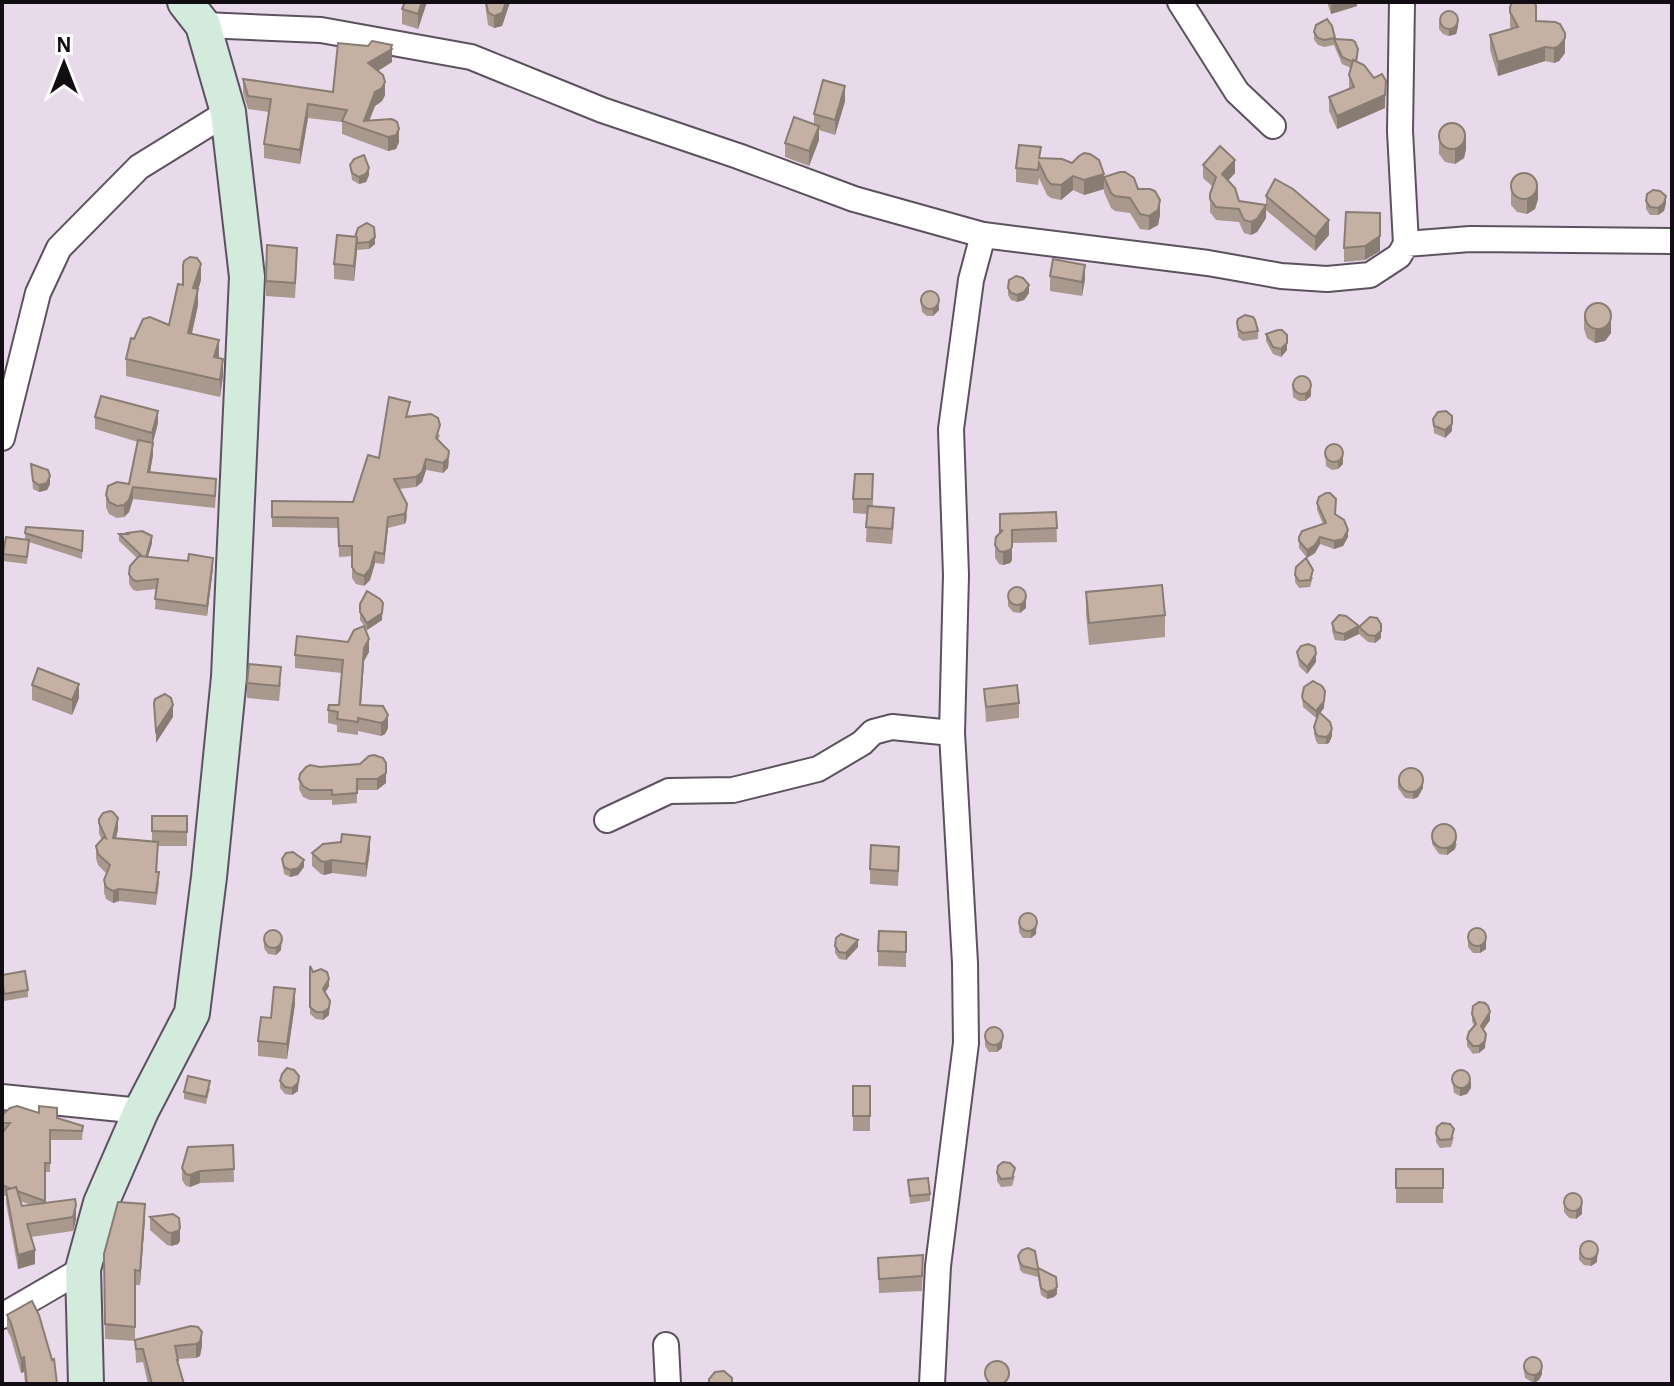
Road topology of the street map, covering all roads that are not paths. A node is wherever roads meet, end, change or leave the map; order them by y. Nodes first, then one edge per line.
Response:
1 (1180, 2) edge
2 (1402, 2) edge
3 (194, 13) edge
4 (228, 112) junction
5 (1273, 126) dead end
6 (983, 235) junction
7 (1672, 241) edge
8 (1406, 244) junction
9 (2, 438) edge
10 (952, 733) junction
11 (607, 820) dead end
12 (2, 1097) edge
13 (141, 1111) junction
14 (83, 1269) junction
15 (2, 1316) edge
16 (666, 1345) dead end
17 (86, 1384) edge
18 (668, 1384) edge
19 (932, 1384) edge

1 - 5 street
2 - 8 street
3 - 4 street
3 - 6 street
4 - 9 street
4 - 13 street
6 - 8 street
6 - 10 street
7 - 8 street
10 - 11 street
10 - 19 street
12 - 13 street
13 - 14 street
14 - 15 street
14 - 17 street
16 - 18 street

